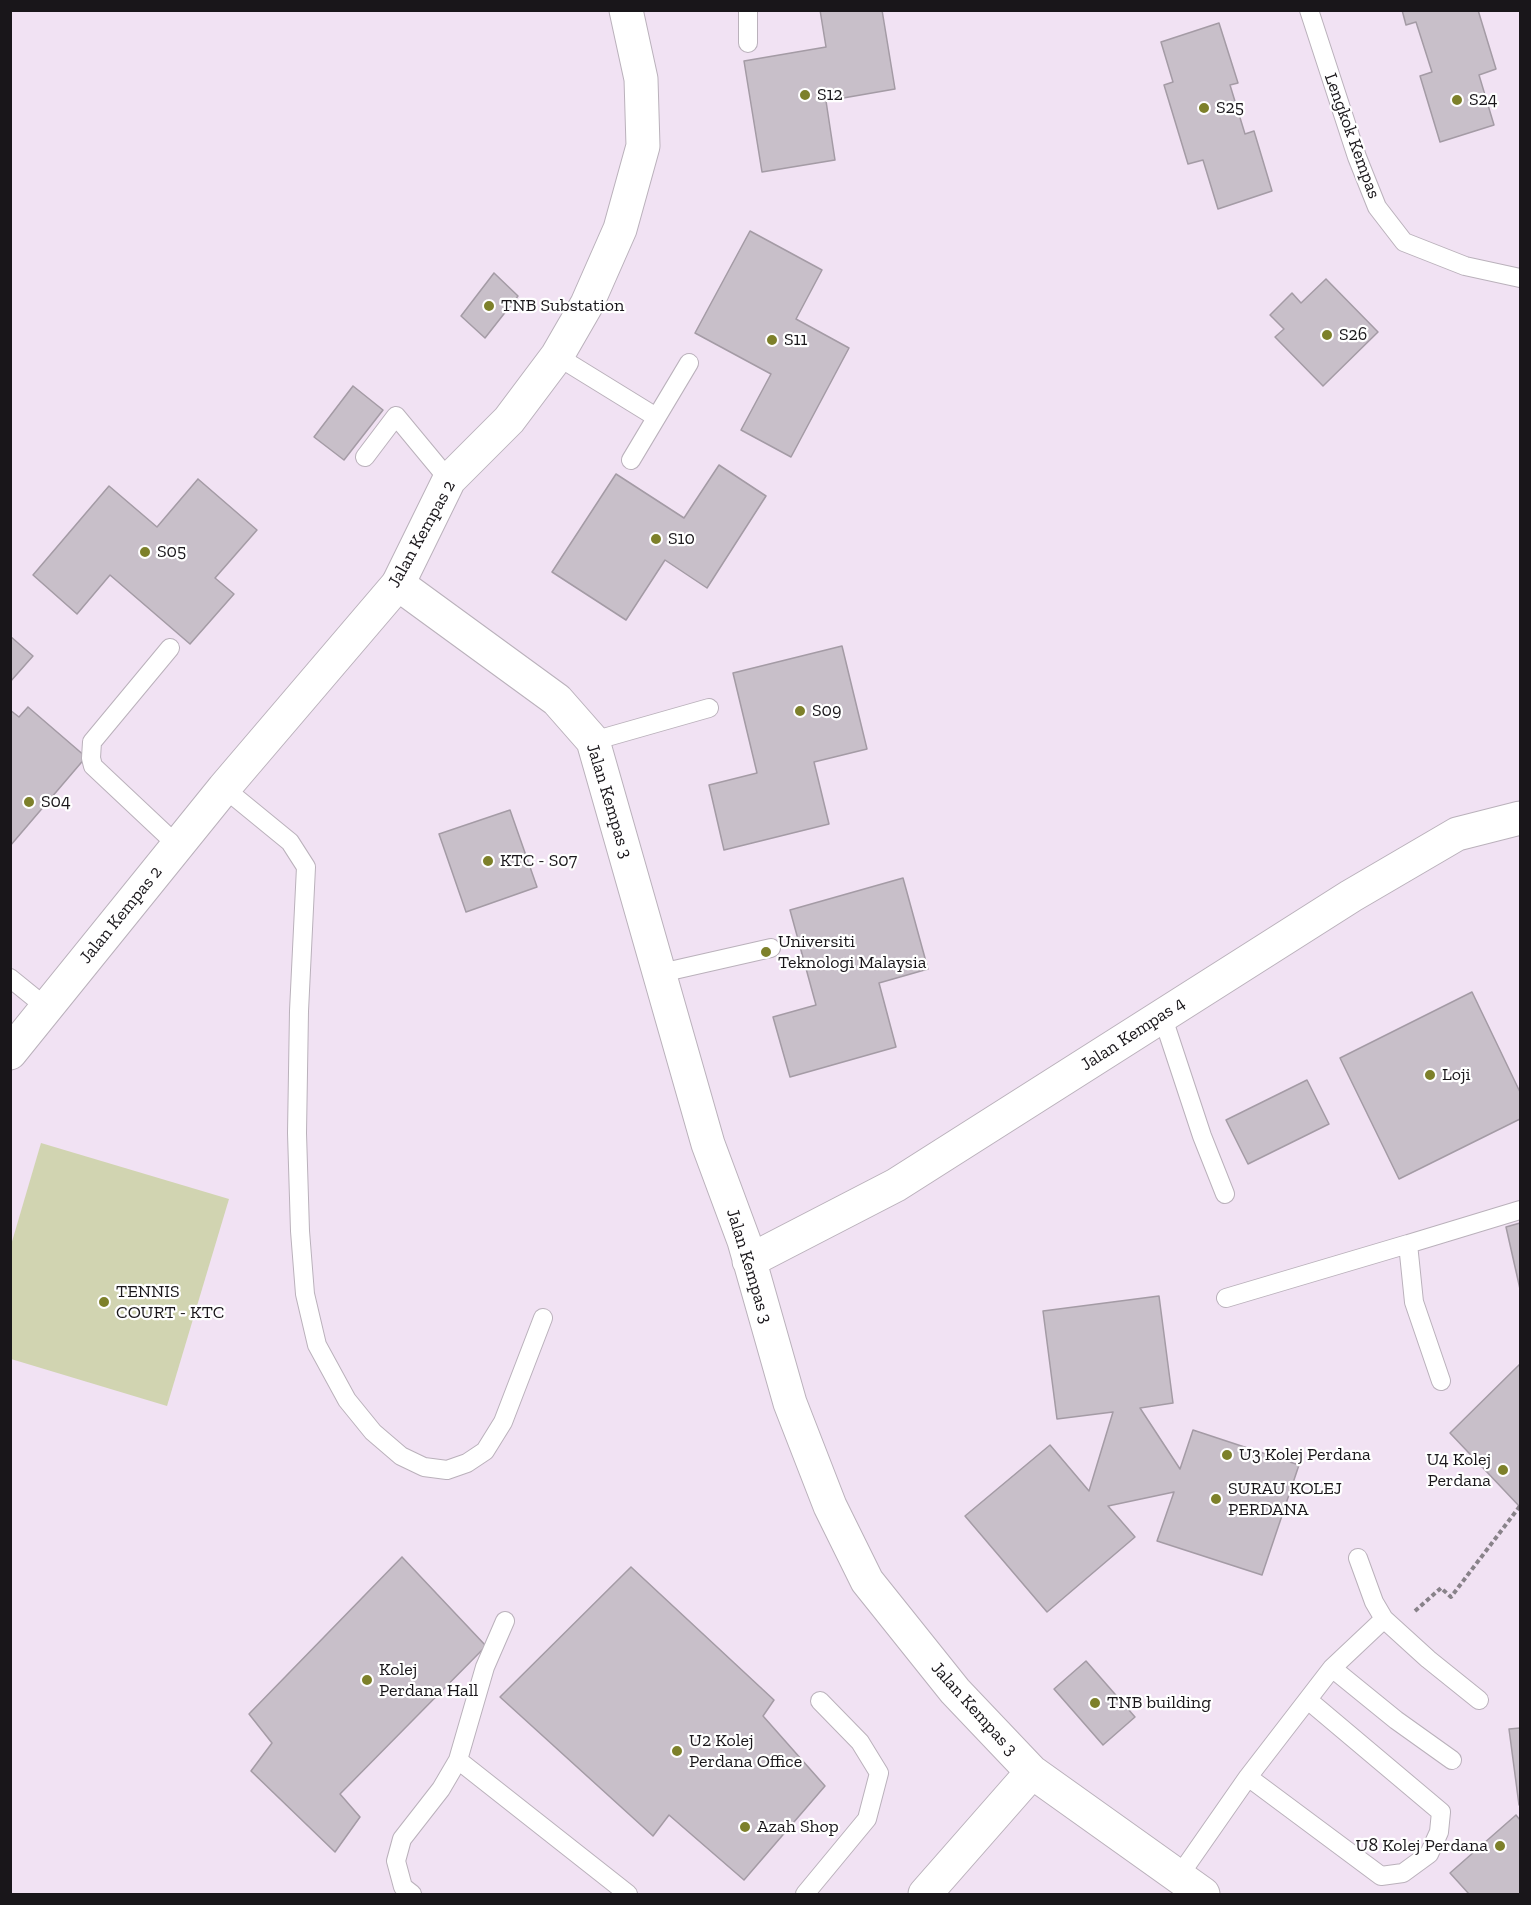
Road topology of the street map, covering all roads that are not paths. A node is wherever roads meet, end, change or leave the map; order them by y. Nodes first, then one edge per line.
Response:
1 (626, 10) edge
2 (748, 10) edge
3 (1309, 10) edge
4 (748, 43) dead end
5 (1521, 278) edge
6 (556, 356) junction
7 (689, 363) dead end
8 (656, 417) junction
9 (365, 457) dead end
10 (631, 460) dead end
11 (449, 480) junction
12 (398, 584) junction
13 (170, 648) dead end
14 (709, 708) dead end
15 (593, 741) junction
16 (224, 788) junction
17 (1521, 818) edge
18 (177, 845) junction
19 (771, 948) dead end
20 (661, 973) junction
21 (10, 978) edge
22 (47, 1008) junction
23 (1162, 1015) junction
24 (10, 1053) edge
25 (1225, 1194) dead end
26 (1521, 1210) edge
27 (1408, 1244) junction
28 (749, 1261) junction
29 (1226, 1298) dead end
30 (543, 1318) dead end
31 (1441, 1381) dead end
32 (1358, 1558) dead end
33 (505, 1620) dead end
34 (1389, 1624) junction
35 (1332, 1668) junction
36 (1308, 1700) junction
37 (1479, 1700) dead end
38 (820, 1701) dead end
39 (458, 1760) junction
40 (1452, 1760) dead end
41 (1032, 1772) junction
42 (1248, 1777) junction
43 (1191, 1885) edge
44 (412, 1894) edge
45 (628, 1894) edge
46 (805, 1894) edge
47 (925, 1894) edge

1 - 6 street, Jalan Kempas 2
2 - 4 lane
3 - 5 lane, Lengkok Kempas
6 - 8 lane
6 - 11 street, Jalan Kempas 2
7 - 8 lane
8 - 10 lane
9 - 11 lane
11 - 12 street, Jalan Kempas 2
12 - 15 street, Jalan Kempas 3
12 - 16 street, Jalan Kempas 2
13 - 18 lane
14 - 15 lane
15 - 20 street, Jalan Kempas 3
16 - 18 street, Jalan Kempas 2
16 - 30 lane
17 - 23 street, Jalan Kempas 4
18 - 22 street, Jalan Kempas 2
19 - 20 lane
20 - 28 street, Jalan Kempas 3
21 - 22 lane
22 - 24 street, Jalan Kempas 2
23 - 25 lane
23 - 28 street, Jalan Kempas 4
26 - 27 lane
27 - 29 lane
27 - 31 lane
28 - 41 street, Jalan Kempas 3
32 - 34 lane
33 - 39 lane
34 - 35 lane
34 - 37 lane
35 - 36 lane
35 - 40 lane
36 - 42 lane
36 - 42 lane
38 - 46 lane
39 - 44 lane
39 - 45 lane
41 - 43 street, Jalan Kempas 3
41 - 47 street
42 - 43 lane

